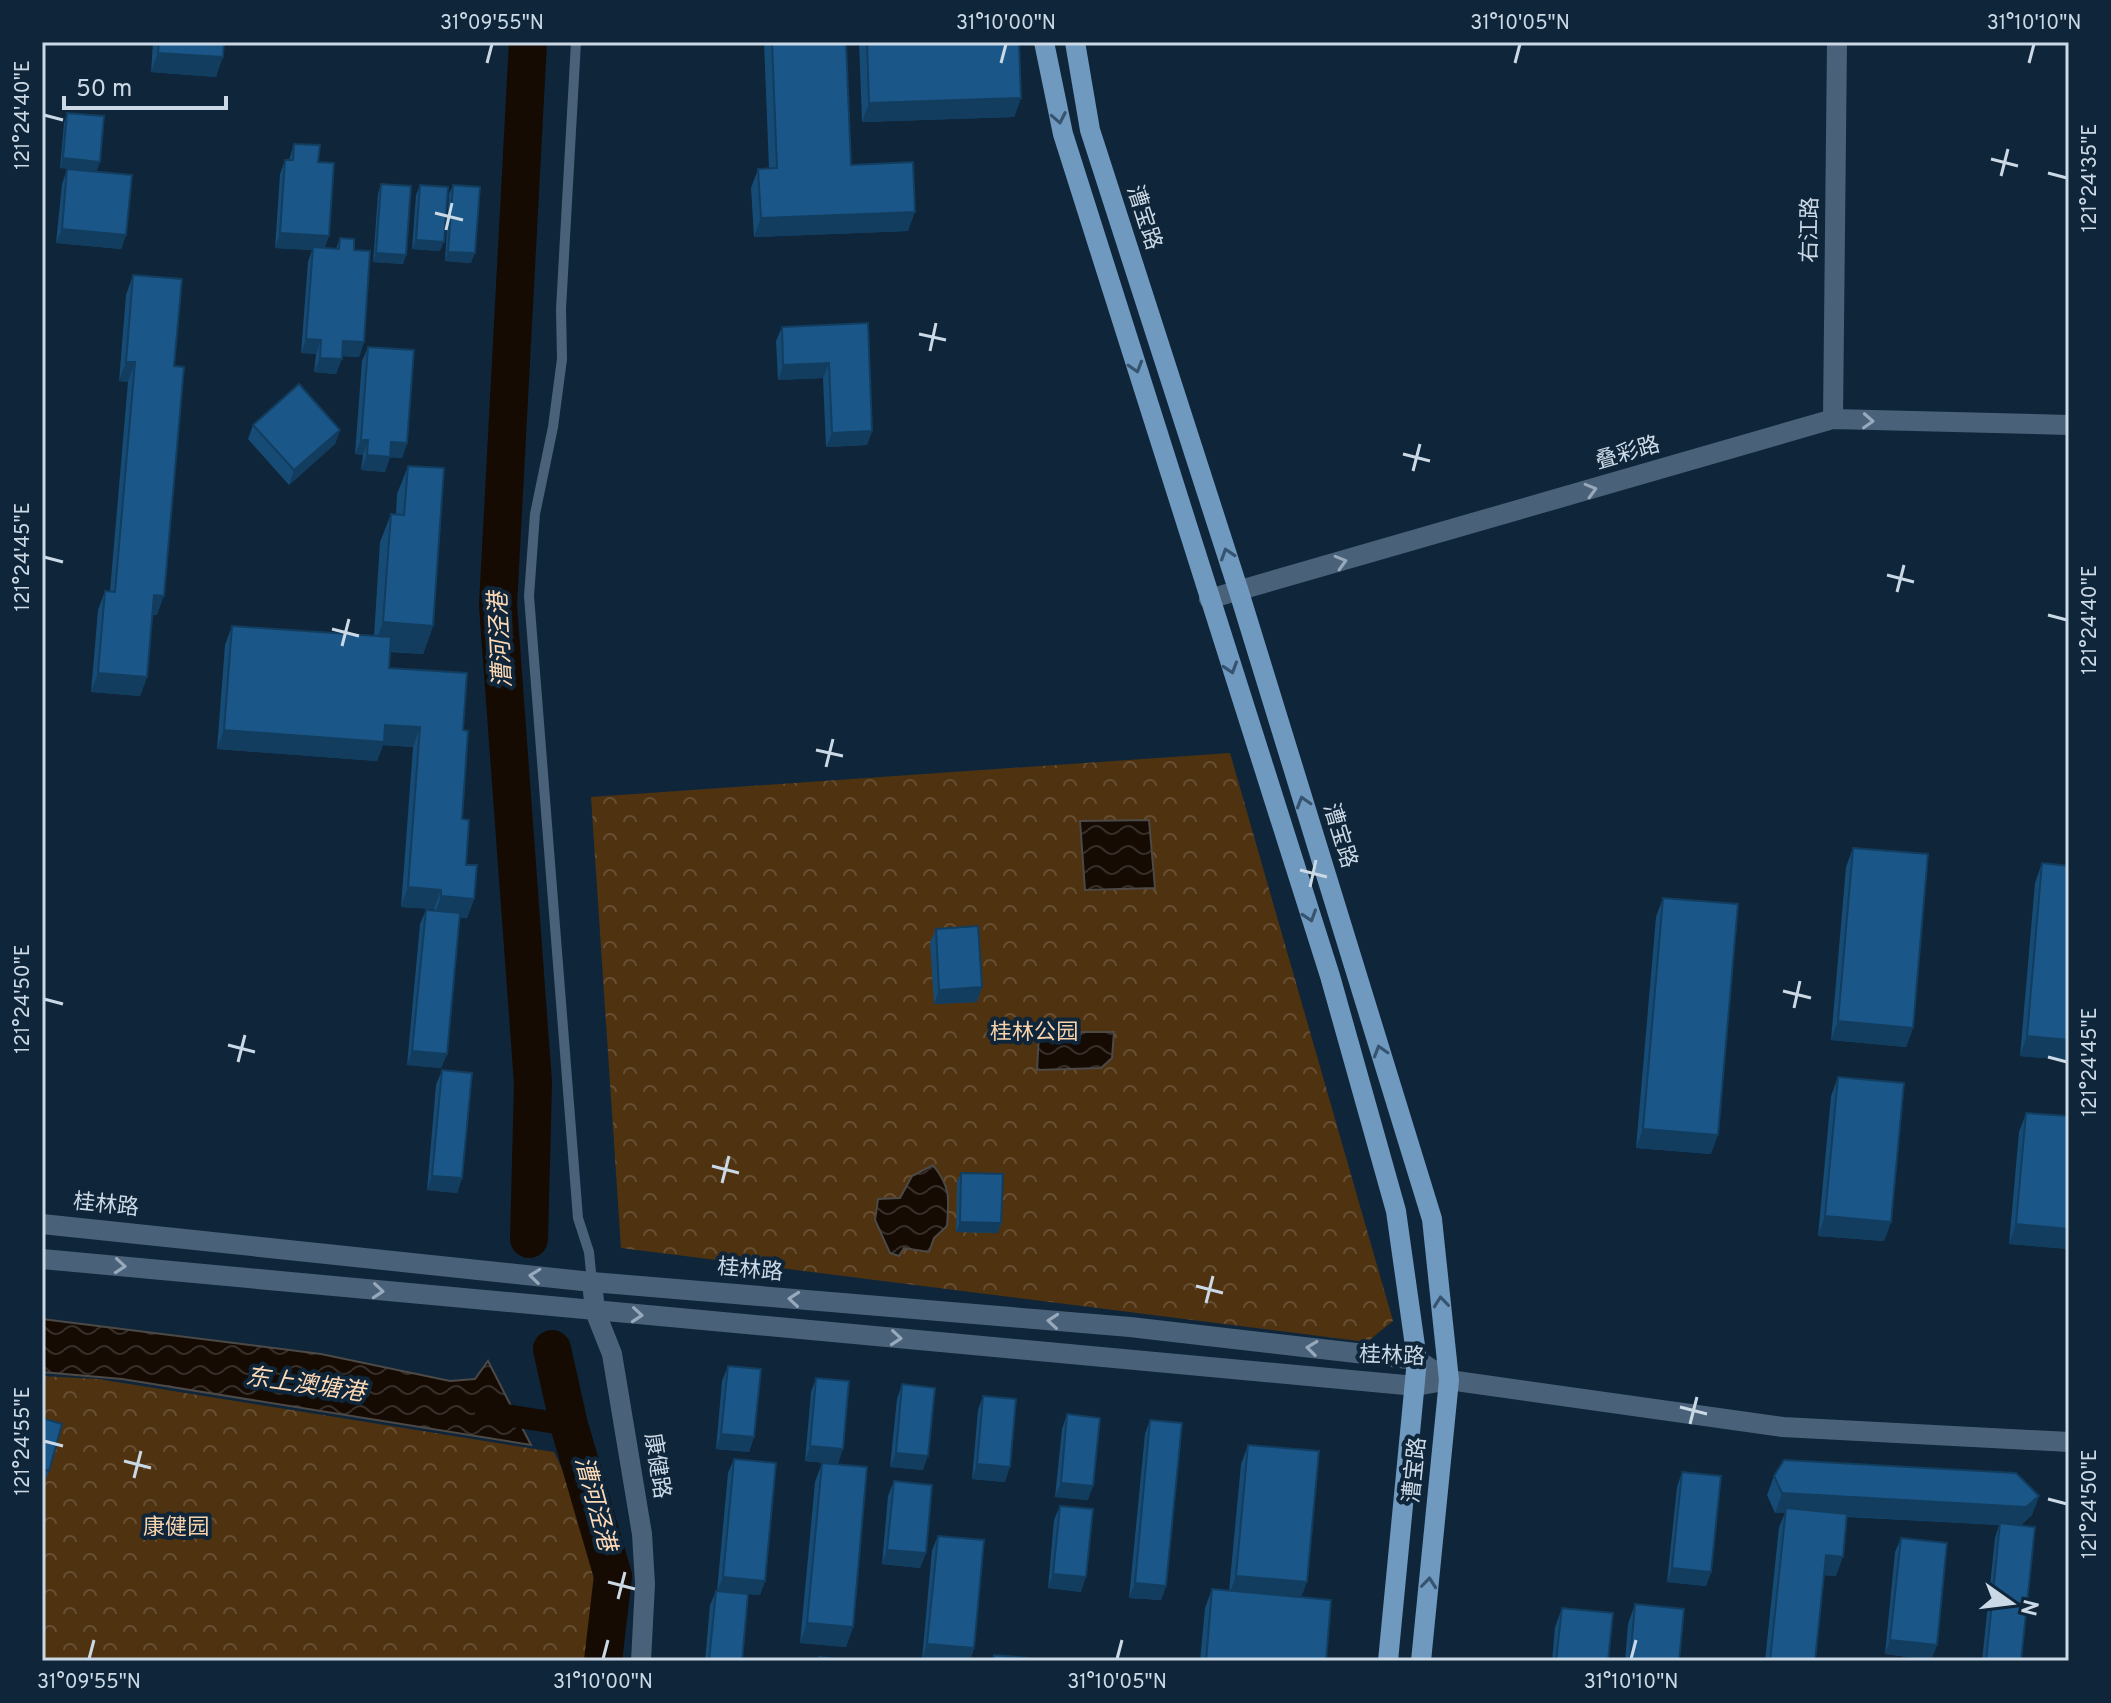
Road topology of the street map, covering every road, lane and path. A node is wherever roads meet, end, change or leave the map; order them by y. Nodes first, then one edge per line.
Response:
1 (576, 42) edge
2 (1044, 42) edge
3 (1075, 42) edge
4 (1837, 42) edge
5 (1833, 419) junction
6 (2069, 425) edge
7 (1239, 592) junction
8 (1209, 599) junction
9 (42, 1224) edge
10 (42, 1259) edge
11 (592, 1282) junction
12 (595, 1311) junction
13 (1417, 1360) junction
14 (1449, 1380) junction
15 (1416, 1386) junction
16 (2069, 1442) edge
17 (641, 1661) edge
18 (1388, 1661) edge
19 (1421, 1661) edge

1 - 11 lane
2 -> 8 main road, 漕宝路
7 -> 3 main road, 漕宝路
4 - 5 main road, 右江路
5 -> 6 main road, 叠彩路
7 -> 5 main road, 叠彩路
7 - 8 main road, 叠彩路
14 -> 7 main road, 漕宝路
8 -> 13 main road, 漕宝路
11 -> 9 main road, 桂林路
10 -> 12 main road, 桂林路
11 - 12 main road, 康健路
13 -> 11 main road, 桂林路
12 -> 15 main road, 桂林路
12 - 17 main road, 康健路
13 - 14 main road, 桂林路
13 - 15 main road, 漕宝路
14 - 15 main road, 桂林路
14 - 16 main road, 桂林路
19 -> 14 main road, 漕宝路
15 - 18 main road, 漕宝路

